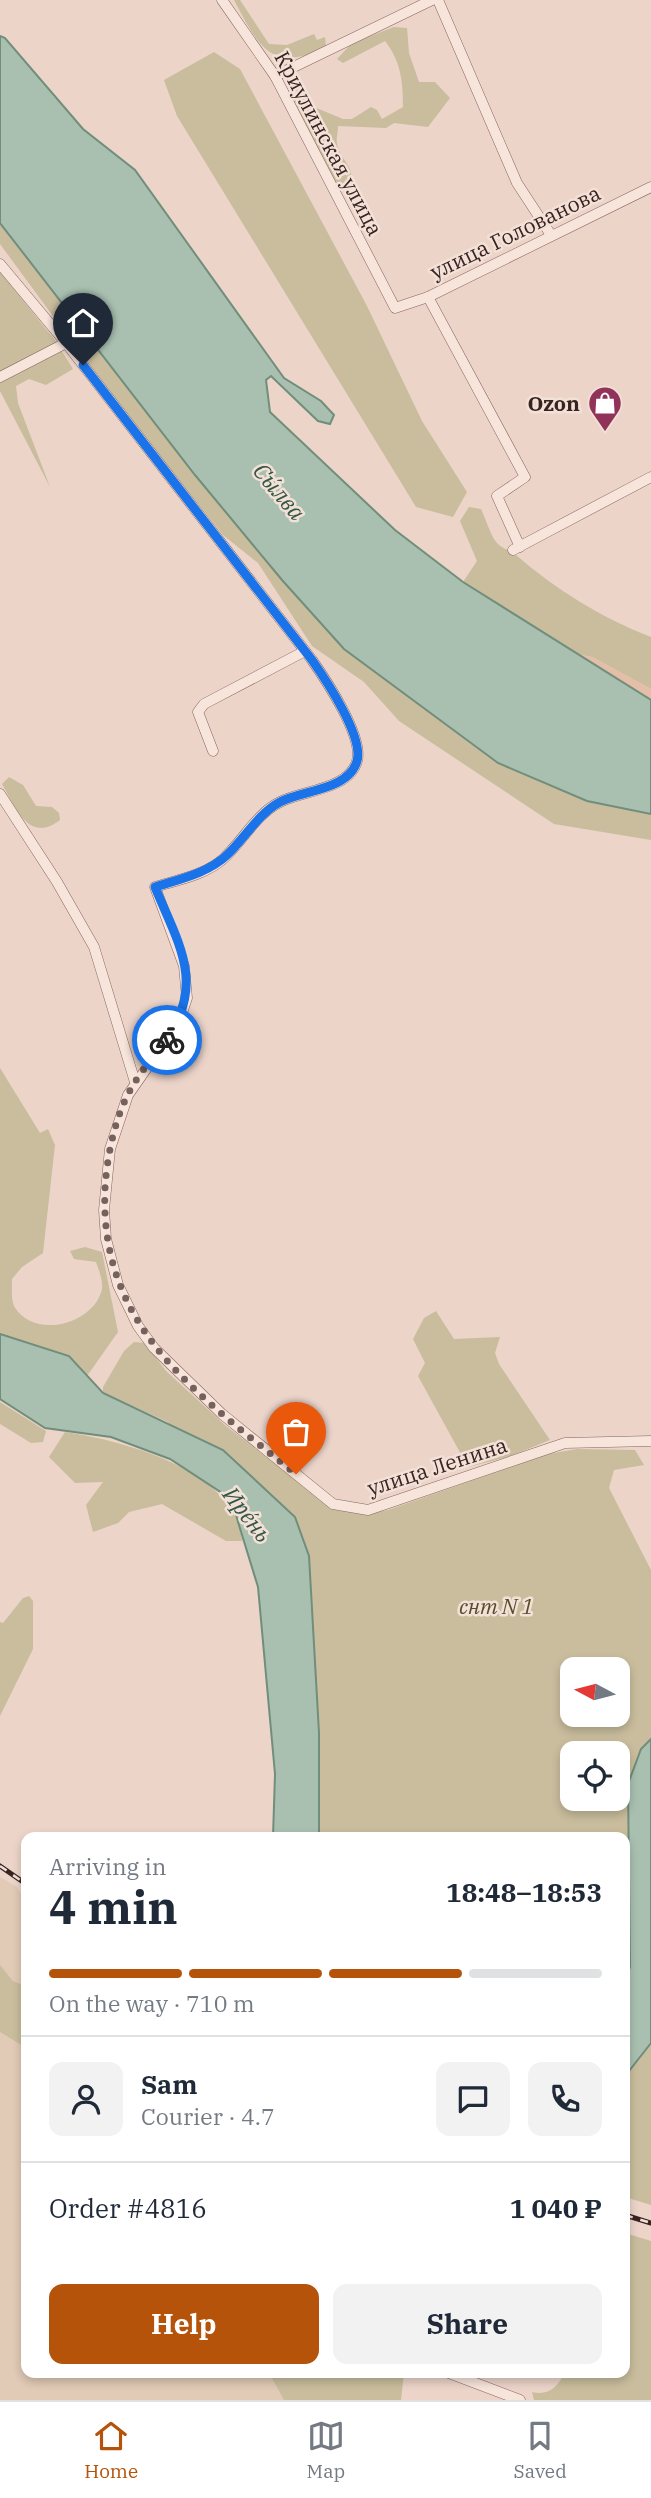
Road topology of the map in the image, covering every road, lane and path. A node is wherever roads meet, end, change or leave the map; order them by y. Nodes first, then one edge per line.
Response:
1 (222, 0) edge
2 (432, 0) edge
3 (438, 0) edge
4 (275, 76) junction
5 (651, 187) edge
6 (551, 235) junction
7 (0, 264) edge
8 (428, 297) junction
9 (395, 308) joint
10 (66, 343) junction
11 (0, 377) edge
12 (651, 477) edge
13 (305, 651) junction
14 (213, 751) dead end
15 (0, 794) edge
16 (135, 1082) junction
17 (651, 1441) edge
18 (462, 2378) edge
19 (520, 2400) edge

1 - 4 street, Криулинская улица
2 - 4 street
3 - 6 street
4 - 9 street, Криулинская улица
5 - 6 street, улица Голованова
6 - 8 street, улица Голованова
7 - 10 street
8 - 9 street, улица Голованова
8 - 12 street
10 - 11 street
10 - 13 street
13 - 14 street
13 - 16 street, улица Ленина
15 - 16 street
16 - 17 street, улица Ленина
18 - 19 street

